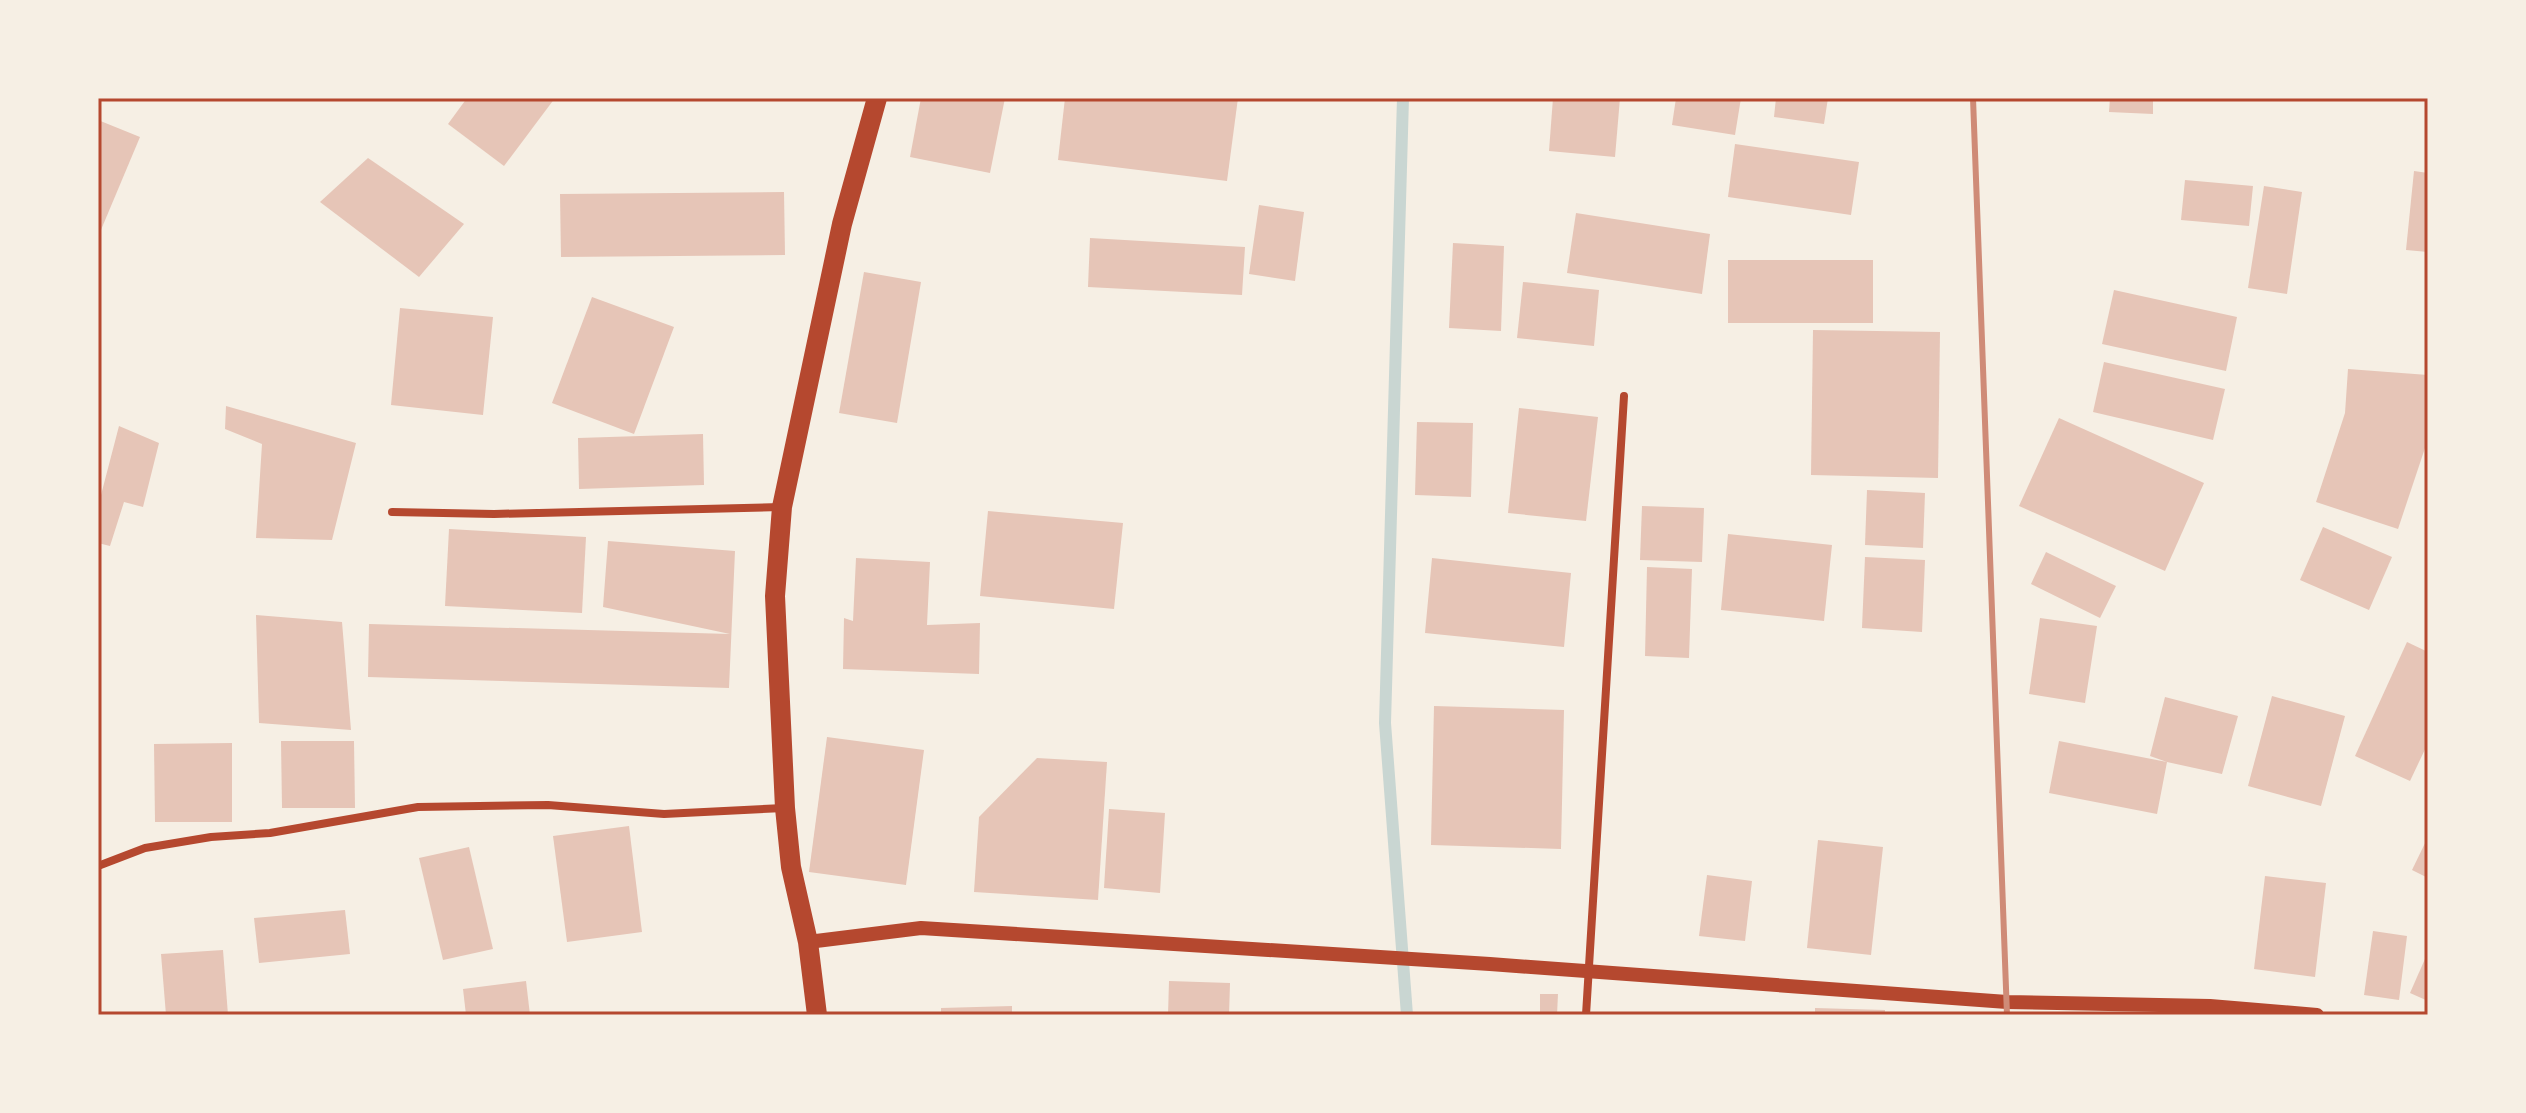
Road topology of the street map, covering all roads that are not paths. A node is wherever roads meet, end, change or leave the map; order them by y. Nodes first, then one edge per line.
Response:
1 (877, 98) edge
2 (1624, 396) dead end
3 (782, 507) junction
4 (392, 512) dead end
5 (785, 808) junction
6 (98, 866) edge
7 (808, 942) junction
8 (1587, 972) junction
9 (817, 1015) edge
10 (1586, 1015) edge
11 (2317, 1015) edge

1 - 3 main road
2 - 8 street
3 - 4 street
3 - 5 main road
5 - 6 street
5 - 7 main road
7 - 8 street
7 - 9 main road
8 - 10 street
8 - 11 street

